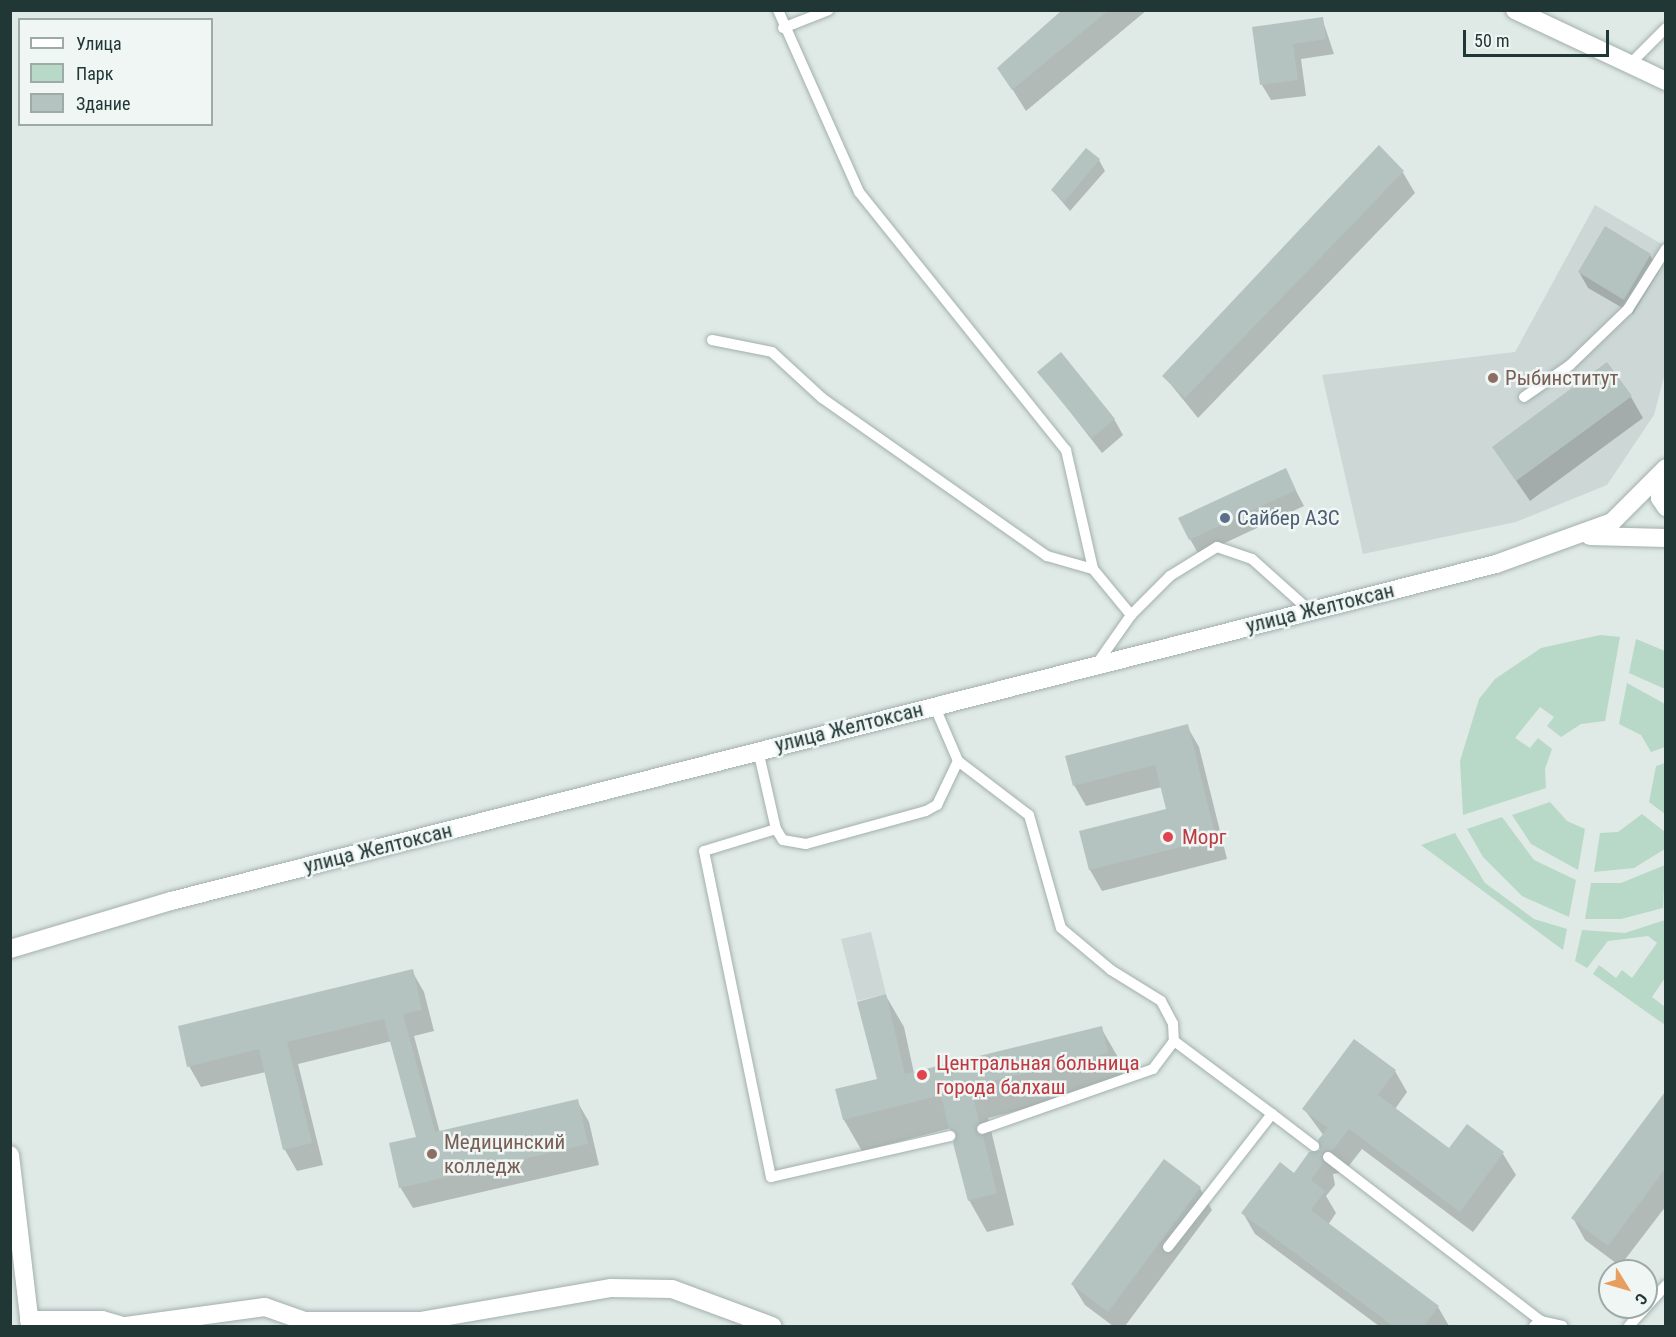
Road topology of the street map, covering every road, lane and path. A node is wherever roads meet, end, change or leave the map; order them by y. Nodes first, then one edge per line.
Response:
1 (778, 10) edge
2 (828, 10) edge
3 (1515, 10) edge
4 (1543, 15) edge
5 (783, 28) junction
6 (1665, 28) edge
7 (1632, 62) junction
8 (1665, 81) edge
9 (1665, 249) edge
10 (712, 340) dead end
11 (1524, 397) dead end
12 (1665, 468) edge
13 (1665, 478) edge
14 (1665, 507) edge
15 (1579, 537) junction
16 (1665, 538) edge
17 (1093, 569) junction
18 (1308, 610) junction
19 (1131, 615) junction
20 (1096, 664) junction
21 (934, 705) junction
22 (758, 750) junction
23 (958, 760) junction
24 (776, 829) junction
25 (10, 949) edge
26 (1174, 1041) junction
27 (1272, 1114) junction
28 (982, 1129) dead end
29 (950, 1136) dead end
30 (1314, 1146) dead end
31 (10, 1155) edge
32 (1328, 1157) dead end
33 (1167, 1247) dead end
34 (1665, 1285) edge
35 (30, 1323) edge
36 (1538, 1324) edge
37 (124, 1326) edge
38 (772, 1326) edge
39 (1562, 1326) edge
40 (1629, 1326) edge

1 - 5 lane
2 - 5 lane
3 - 4 main road
4 - 7 main road
5 - 17 lane
6 - 7 lane
7 - 8 main road
9 - 11 lane
10 - 17 lane
12 - 15 main road, улица Желтоксан
13 - 14 main road
15 - 16 main road
15 - 18 main road, улица Желтоксан
17 - 19 lane
18 - 19 lane
18 - 20 main road, улица Желтоксан
19 - 20 lane
20 - 21 main road, улица Желтоксан
21 - 22 main road, улица Желтоксан
21 - 23 lane
22 - 24 lane
22 - 25 main road, улица Желтоксан
23 - 24 lane
23 - 26 lane
24 - 29 lane
26 - 27 lane
26 - 28 lane
27 - 30 lane
27 - 33 lane
31 - 35 main road
32 - 36 lane
34 - 40 lane
35 - 37 main road
36 - 39 lane
37 - 38 main road

